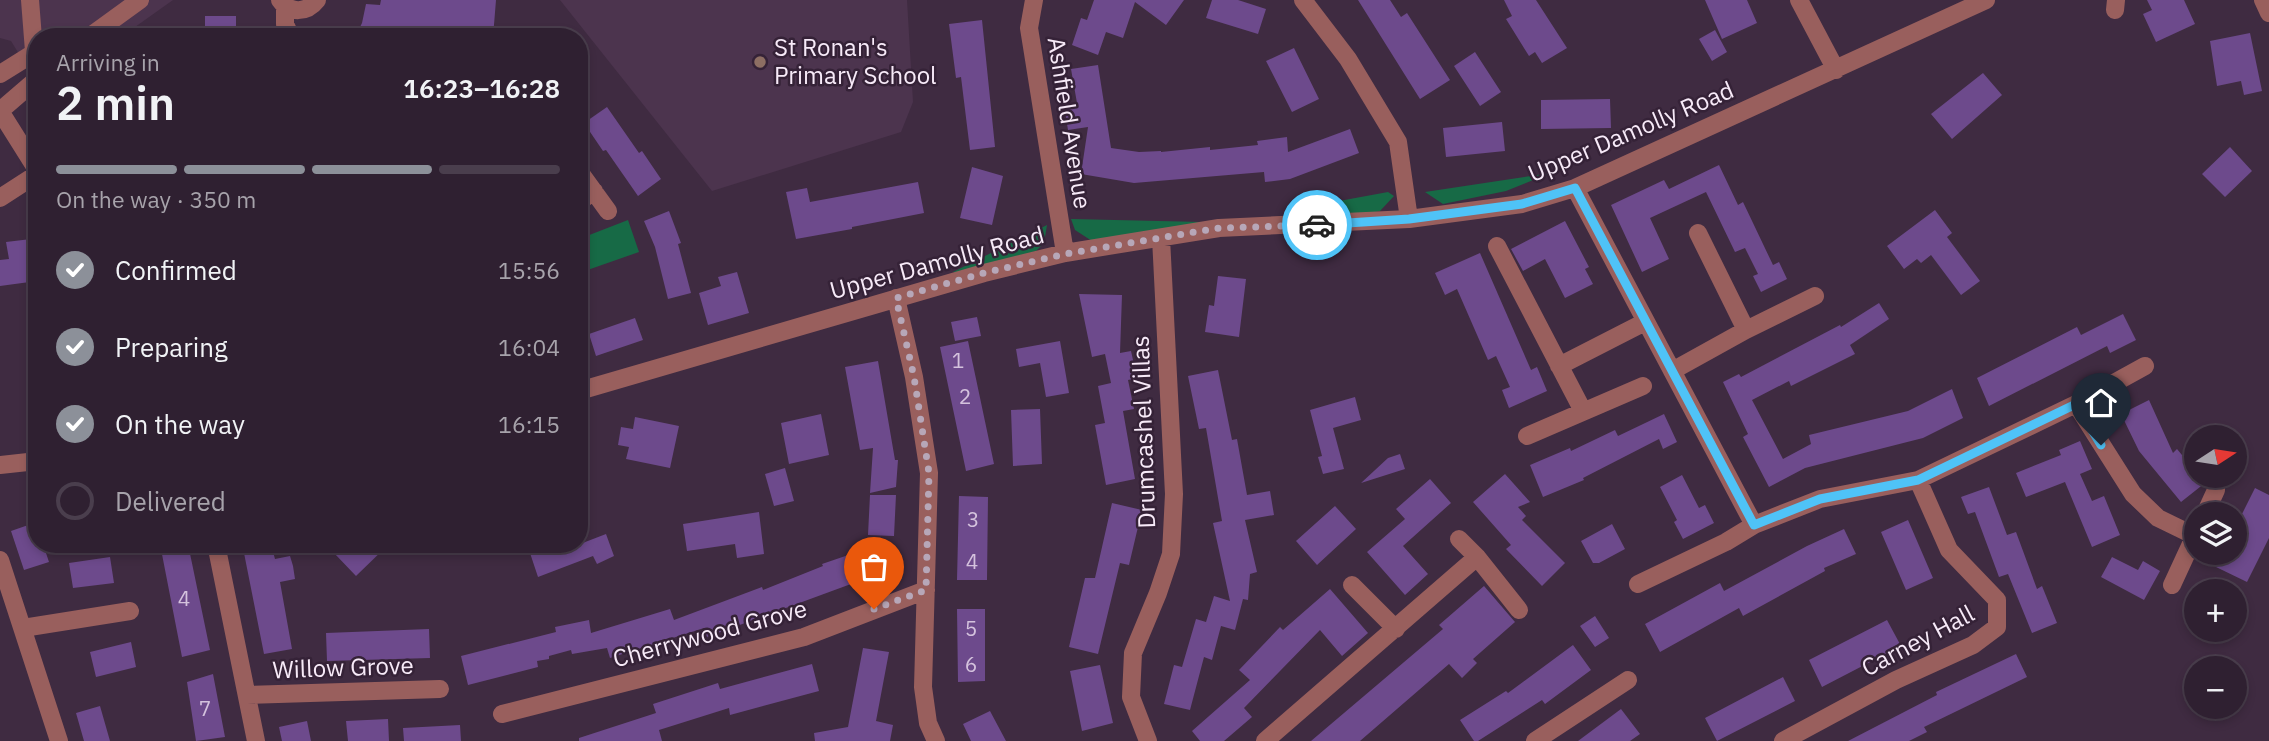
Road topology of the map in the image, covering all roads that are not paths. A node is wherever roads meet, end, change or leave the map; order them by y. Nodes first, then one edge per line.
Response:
1 (30, 0) edge
2 (140, 0) edge
3 (317, 0) edge
4 (1034, 0) edge
5 (1303, 0) edge
6 (1799, 0) edge
7 (1986, 0) edge
8 (2263, 0) edge
9 (283, 3) edge
10 (2269, 13) edge
11 (33, 28) edge
12 (101, 28) edge
13 (287, 28) edge
14 (28, 56) edge
15 (1836, 70) junction
16 (0, 74) edge
17 (28, 87) edge
18 (0, 111) edge
19 (28, 157) edge
20 (28, 178) edge
21 (1575, 188) junction
22 (0, 198) edge
23 (588, 198) edge
24 (608, 211) dead end
25 (1409, 219) junction
26 (1698, 233) dead end
27 (1161, 238) junction
28 (1497, 246) dead end
29 (1065, 254) junction
30 (1815, 296) dead end
31 (896, 298) junction
32 (1645, 322) junction
33 (1746, 330) junction
34 (1559, 366) junction
35 (2145, 366) dead end
36 (1672, 371) junction
37 (1643, 386) dead end
38 (588, 388) edge
39 (2076, 404) junction
40 (1583, 411) junction
41 (1527, 436) dead end
42 (28, 462) edge
43 (0, 465) edge
44 (1918, 480) junction
45 (2216, 490) dead end
46 (2210, 502) edge
47 (1754, 525) junction
48 (2184, 529) edge
49 (1459, 539) dead end
50 (218, 553) edge
51 (1477, 557) junction
52 (0, 560) edge
53 (2184, 560) edge
54 (1352, 584) dead end
55 (1638, 584) dead end
56 (2172, 585) dead end
57 (926, 590) junction
58 (1519, 610) dead end
59 (130, 611) dead end
60 (23, 628) junction
61 (1396, 629) junction
62 (1628, 680) dead end
63 (440, 690) dead end
64 (247, 695) junction
65 (502, 714) dead end
66 (59, 741) edge
67 (256, 741) edge
68 (936, 741) edge
69 (1148, 741) edge
70 (1265, 741) edge
71 (1535, 741) edge
72 (1783, 741) edge

1 - 11 street
2 - 12 street
3 - 9 street
4 - 29 street, Ashfield Avenue
5 - 25 street
6 - 15 street
7 - 15 street, Upper Damolly Road
8 - 10 street
9 - 13 street
14 - 16 street
15 - 21 street, Upper Damolly Road
17 - 18 street
18 - 19 street
20 - 22 street
21 - 25 street, Upper Damolly Road
21 - 32 street
23 - 24 street
25 - 27 street, Upper Damolly Road
26 - 33 street
27 - 29 street, Upper Damolly Road
27 - 69 street, Drumcashel Villas
28 - 34 street
29 - 31 street, Upper Damolly Road
30 - 33 street
31 - 38 street, Upper Damolly Road
31 - 57 street
32 - 34 street
32 - 36 street
33 - 36 street
34 - 40 street
35 - 39 street
36 - 47 street
37 - 40 street
39 - 44 street
39 - 48 street
40 - 41 street
42 - 43 street
44 - 47 street
44 - 72 street, Carney Hall
45 - 46 street
47 - 55 street
49 - 51 street
50 - 64 street, Willow Grove
51 - 58 street
51 - 61 street
52 - 60 street
53 - 56 street
54 - 61 street
57 - 65 street, Cherrywood Grove
57 - 68 street
59 - 60 street
60 - 66 street
61 - 70 street
62 - 71 street
63 - 64 street, Willow Grove
64 - 67 street, Willow Grove

